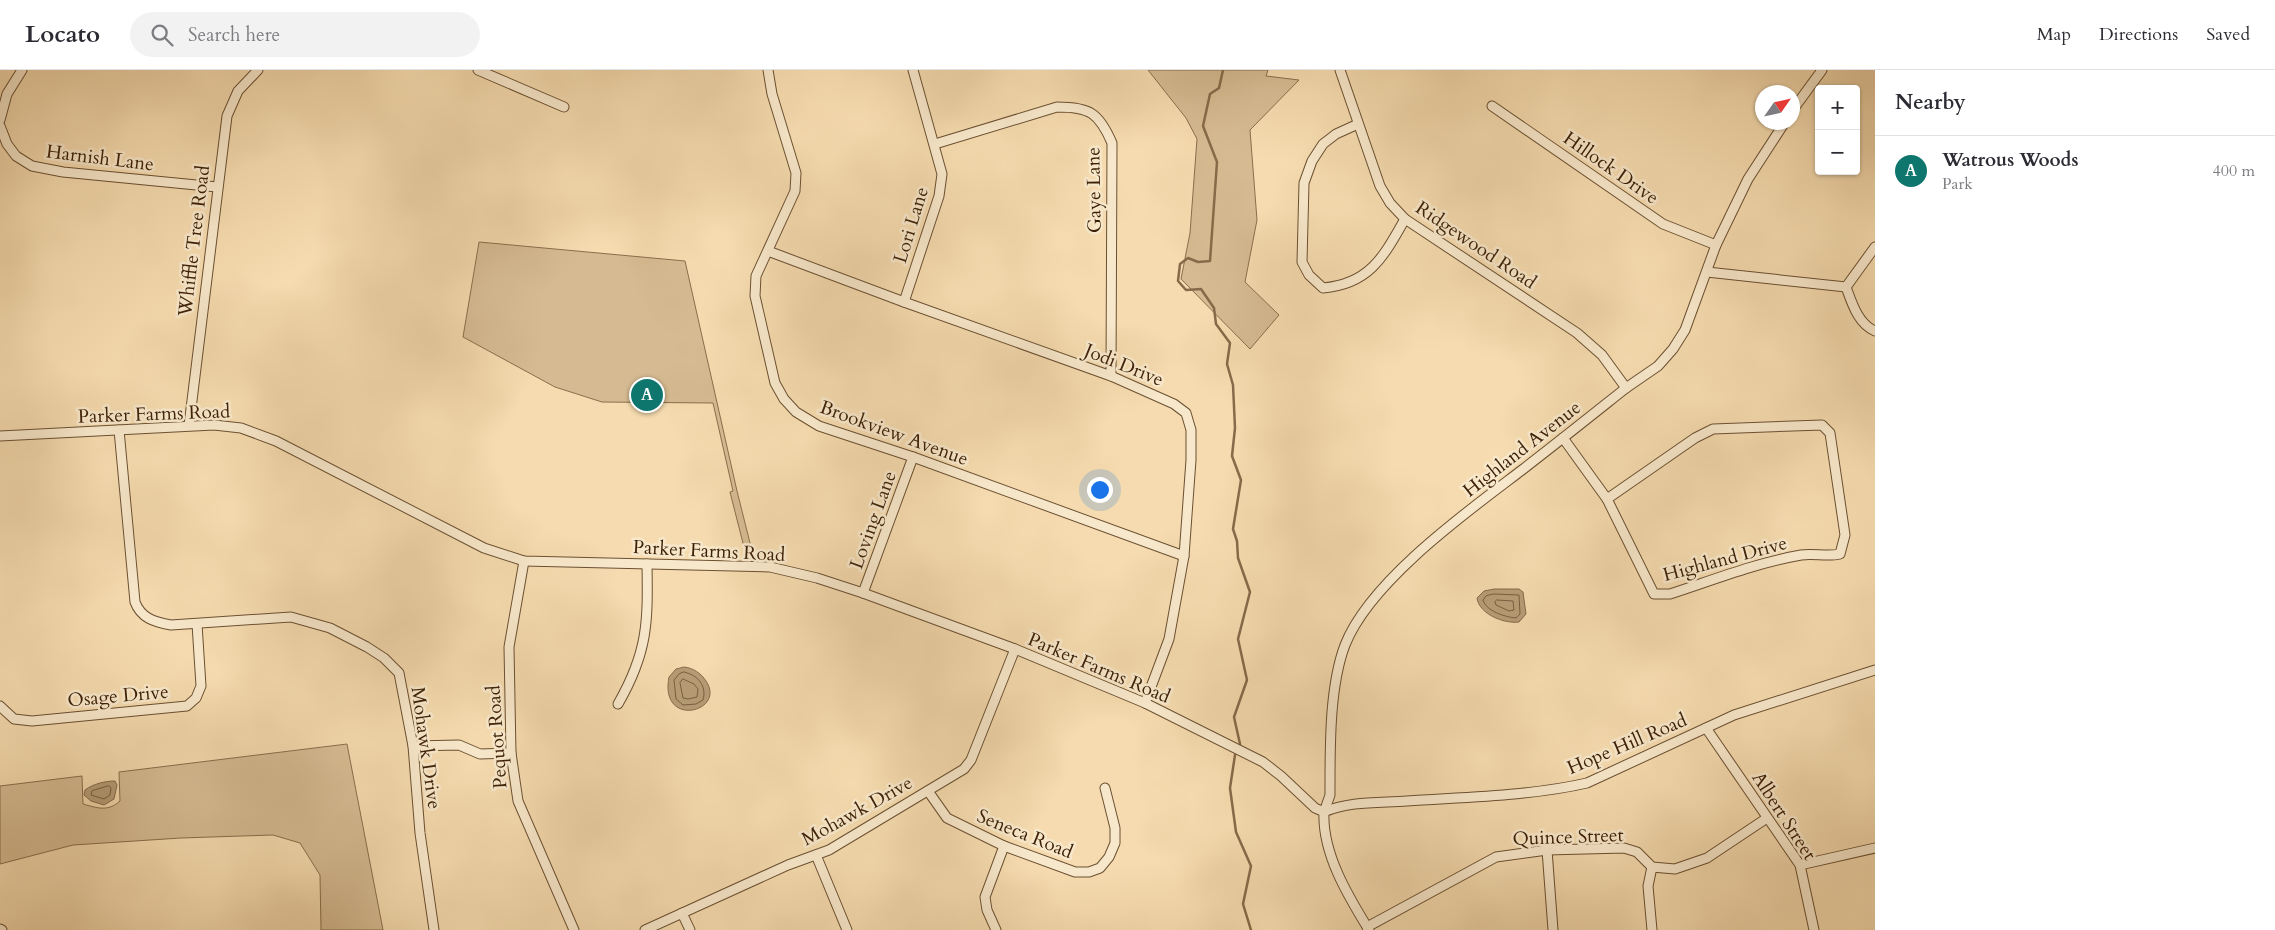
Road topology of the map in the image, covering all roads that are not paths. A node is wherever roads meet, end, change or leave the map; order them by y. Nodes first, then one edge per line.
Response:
1 (22, 70) edge
2 (258, 70) edge
3 (478, 70) edge
4 (768, 70) edge
5 (913, 70) edge
6 (1340, 70) edge
7 (1822, 70) edge
8 (1800, 100) edge
9 (1492, 106) dead end
10 (564, 107) dead end
11 (0, 120) edge
12 (1358, 124) junction
13 (0, 126) edge
14 (1780, 130) edge
15 (935, 144) junction
16 (217, 187) junction
17 (1405, 219) junction
18 (1716, 245) junction
19 (1875, 247) edge
20 (768, 251) junction
21 (1706, 272) junction
22 (1846, 287) junction
23 (904, 302) junction
24 (1875, 330) edge
25 (1111, 376) junction
26 (1626, 388) junction
27 (189, 425) junction
28 (119, 430) junction
29 (0, 436) edge
30 (1564, 438) junction
31 (913, 457) junction
32 (1607, 499) junction
33 (1184, 556) junction
34 (524, 560) junction
35 (647, 564) junction
36 (863, 593) junction
37 (197, 624) junction
38 (1015, 649) junction
39 (1875, 670) edge
40 (1145, 703) junction
41 (618, 704) dead end
42 (0, 706) edge
43 (1706, 728) junction
44 (413, 746) junction
45 (511, 753) junction
46 (1105, 788) dead end
47 (928, 791) junction
48 (1324, 812) junction
49 (1767, 818) junction
50 (1004, 846) junction
51 (1875, 848) edge
52 (1547, 850) junction
53 (816, 855) junction
54 (1800, 865) junction
55 (1652, 867) junction
56 (682, 913) junction
57 (1368, 929) edge
58 (434, 930) edge
59 (574, 930) edge
60 (645, 930) edge
61 (690, 930) edge
62 (847, 930) edge
63 (996, 930) edge
64 (1553, 930) edge
65 (1652, 930) edge
66 (1814, 930) edge

1 - 11 street
2 - 16 street, Whiffle Tree Road
3 - 10 street
4 - 20 street, Brookview Avenue
5 - 15 street, Lori Lane
6 - 12 street, Ridgewood Road
7 - 8 street
9 - 18 street, Hillock Drive
12 - 17 street, Ridgewood Road
12 - 17 street
13 - 16 street, Harnish Lane
14 - 18 street, Highland Avenue
15 - 23 street, Lori Lane
15 - 25 street, Gaye Lane
16 - 27 street, Whiffle Tree Road
17 - 26 street, Ridgewood Road
18 - 21 street, Highland Avenue
19 - 22 street
20 - 23 street, Jodi Drive
20 - 31 street, Brookview Avenue
21 - 22 street
21 - 26 street, Highland Avenue
22 - 24 street
23 - 25 street, Jodi Drive
25 - 33 street, Jodi Drive
26 - 30 street, Highland Avenue
27 - 28 street, Parker Farms Road
27 - 34 street, Parker Farms Road
28 - 29 street, Parker Farms Road
28 - 37 street, Mohawk Drive
30 - 32 street, Highland Drive
30 - 48 street, Highland Avenue
31 - 33 street, Brookview Avenue
31 - 36 street, Loving Lane
32 - 32 street, Highland Drive
33 - 40 street, Jodi Drive
34 - 35 street, Parker Farms Road
34 - 45 street, Pequot Road
35 - 36 street, Parker Farms Road
35 - 41 street
36 - 38 street, Parker Farms Road
37 - 42 street, Osage Drive
37 - 44 street, Mohawk Drive
38 - 40 street, Parker Farms Road
38 - 47 street, Mohawk Drive
39 - 43 street, Hope Hill Road
40 - 48 street, Parker Farms Road
43 - 48 street, Hope Hill Road
43 - 49 street, Albert Street
44 - 45 street
44 - 58 street, Mohawk Drive
45 - 59 street, Pequot Road
46 - 50 street, Seneca Road
47 - 50 street, Seneca Road
47 - 53 street, Mohawk Drive
48 - 57 street
49 - 54 street, Albert Street
49 - 55 street
50 - 63 street
51 - 54 street
52 - 55 street, Quince Street
52 - 57 street, Quince Street
52 - 64 street
53 - 56 street, Mohawk Drive
53 - 62 street
54 - 66 street, Albert Street
55 - 65 street
56 - 60 street, Mohawk Drive
56 - 61 street

